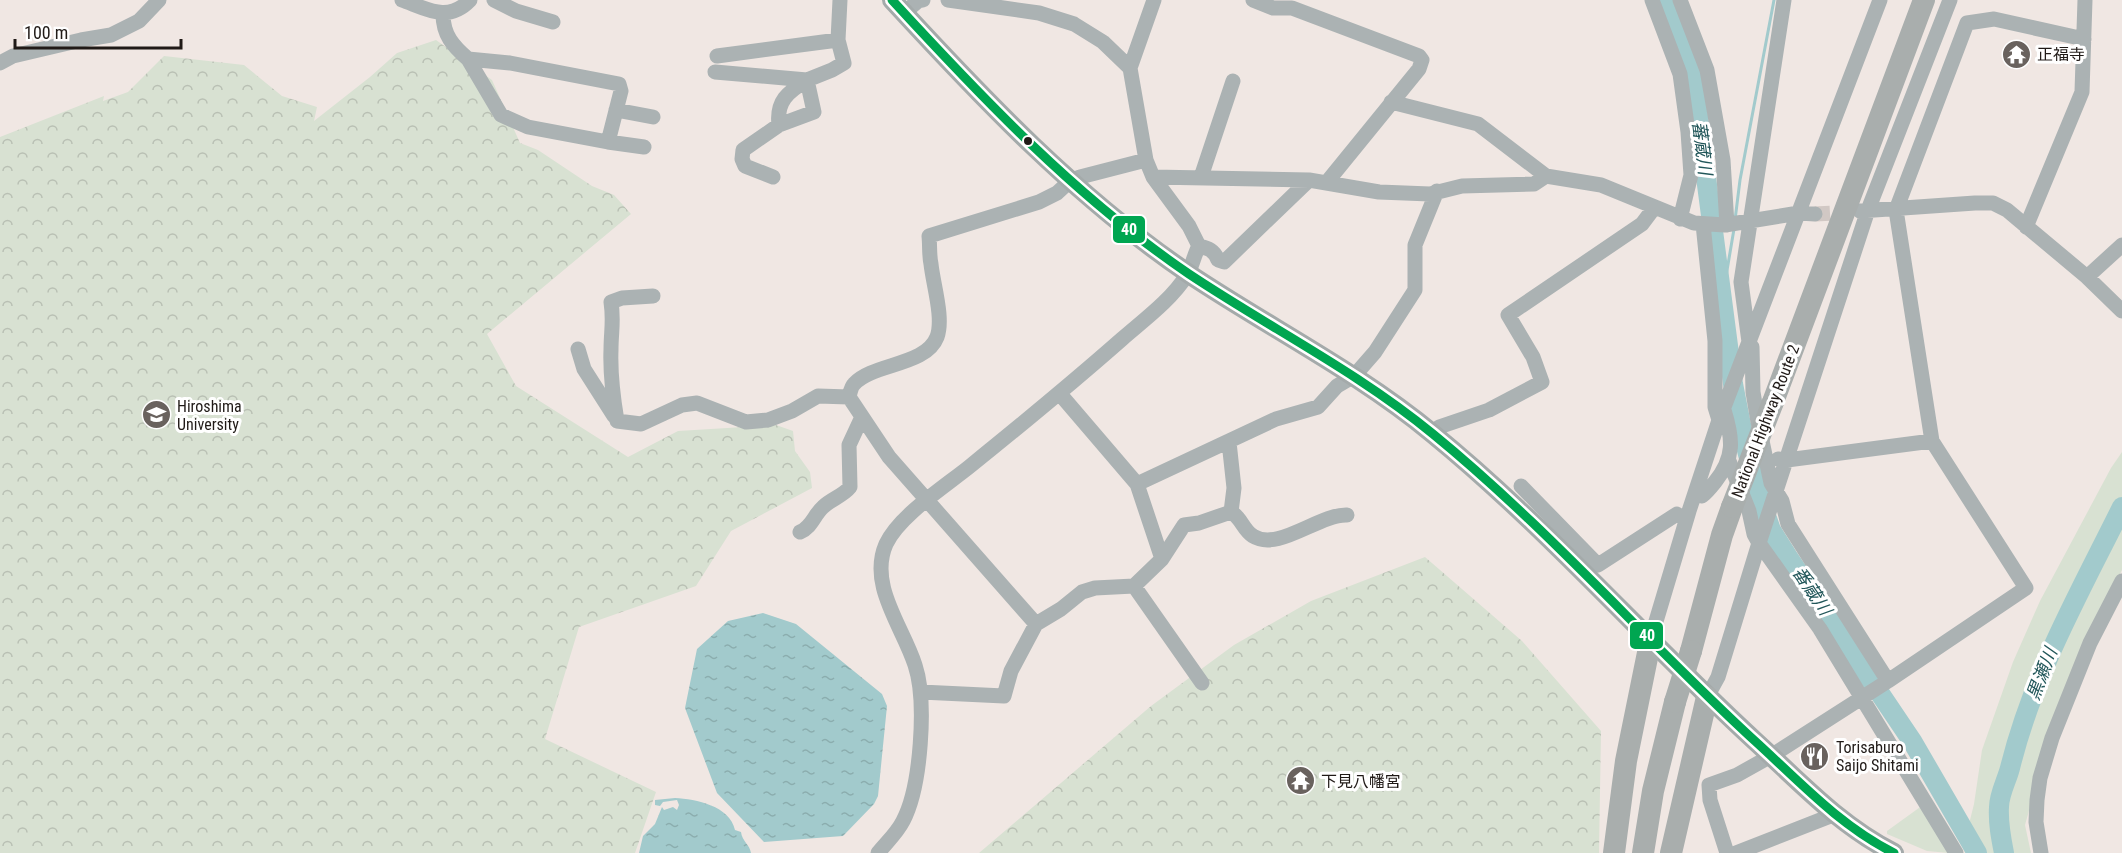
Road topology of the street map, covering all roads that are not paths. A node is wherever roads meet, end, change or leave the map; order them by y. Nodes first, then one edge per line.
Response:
1 (159, 0) edge
2 (402, 0) edge
3 (470, 0) edge
4 (494, 0) edge
5 (840, 0) edge
6 (923, 0) edge
7 (948, 0) edge
8 (1154, 0) edge
9 (1253, 0) edge
10 (1652, 0) edge
11 (1680, 0) edge
12 (1784, 0) edge
13 (1880, 0) edge
14 (1924, 0) edge
15 (1950, 0) edge
16 (2085, 0) edge
17 (898, 6) edge
18 (443, 14) junction
19 (553, 22) dead end
20 (2084, 39) junction
21 (838, 40) junction
22 (717, 56) dead end
23 (468, 59) junction
24 (0, 63) edge
25 (1130, 68) junction
26 (715, 72) dead end
27 (807, 80) junction
28 (1233, 81) dead end
29 (1391, 102) junction
30 (616, 110) junction
31 (653, 117) dead end
32 (779, 126) junction
33 (608, 142) junction
34 (644, 147) dead end
35 (1146, 160) junction
36 (1546, 176) junction
37 (773, 177) dead end
38 (1154, 177) junction
39 (1201, 177) junction
40 (1309, 180) junction
41 (1070, 181) junction
42 (1327, 182) junction
43 (1437, 191) junction
44 (1654, 208) junction
45 (1896, 210) junction
46 (1861, 211) junction
47 (1807, 214) junction
48 (1680, 219) junction
49 (1751, 220) junction
50 (1705, 224) junction
51 (1728, 225) junction
52 (2026, 227) junction
53 (2122, 245) edge
54 (1199, 246) junction
55 (1188, 273) junction
56 (2087, 277) junction
57 (653, 296) dead end
58 (2122, 311) edge
59 (1751, 341) junction
60 (578, 349) dead end
61 (1354, 376) junction
62 (1060, 394) junction
63 (849, 397) junction
64 (1722, 415) junction
65 (862, 417) junction
66 (618, 421) junction
67 (1434, 435) junction
68 (1932, 441) junction
69 (1229, 442) junction
70 (1765, 456) junction
71 (1787, 460) junction
72 (1731, 463) junction
73 (1137, 484) junction
74 (1521, 486) dead end
75 (1776, 493) junction
76 (1702, 496) dead end
77 (927, 500) junction
78 (1231, 512) junction
79 (1677, 514) dead end
80 (1347, 515) dead end
81 (800, 532) dead end
82 (1564, 541) junction
83 (1760, 543) junction
84 (1162, 559) junction
85 (2122, 581) edge
86 (1134, 586) junction
87 (1036, 624) junction
88 (1651, 638) junction
89 (1888, 681) junction
90 (1202, 683) dead end
91 (921, 692) junction
92 (1707, 697) junction
93 (1862, 697) junction
94 (1771, 756) junction
95 (1833, 815) junction
96 (878, 853) edge
97 (1614, 853) edge
98 (1643, 853) edge
99 (1671, 853) edge
100 (1727, 853) edge
101 (1736, 853) edge
102 (1894, 853) edge
103 (1956, 853) edge
104 (2041, 853) edge

1 - 24 street
2 - 18 street
3 - 18 street
4 - 19 street
5 - 21 street
6 - 17 street
7 - 25 street
8 - 25 street
9 - 29 street
10 - 48 street
11 - 51 street
12 - 49 street
13 - 47 street
14 - 98 highway, National Highway Route 2, bridge
15 - 46 street
16 - 20 street
17 - 41 main road
18 - 23 street
20 - 45 street
20 - 52 street
21 - 22 street
21 - 27 street
23 - 30 street
23 - 33 street
25 - 35 street
26 - 27 street
27 - 32 street
27 - 32 street
28 - 39 street
29 - 36 street
29 - 42 street
30 - 31 street
30 - 33 street
32 - 37 street
33 - 34 street
35 - 38 street
35 - 41 street
36 - 43 street
36 - 44 street
38 - 39 street
38 - 54 street
39 - 40 street
40 - 42 street
40 - 54 street
41 - 55 main road
41 - 63 street
42 - 43 street
43 - 61 street
44 - 48 street
44 - 67 street
45 - 46 street
45 - 52 street
45 - 68 street
46 - 71 street
47 - 49 street
47 - 59 street
48 - 50 street
49 - 51 street
49 - 59 street
50 - 51 street
50 - 64 street
52 - 56 street
53 - 56 street
54 - 55 street
55 - 61 main road
55 - 62 street
56 - 58 street
57 - 66 street
59 - 64 street
59 - 70 street
60 - 66 street
61 - 67 main road
61 - 69 street
62 - 73 street
62 - 77 street
63 - 65 street
63 - 66 street
64 - 72 street
64 - 88 street
65 - 77 street
65 - 81 street
67 - 82 main road
68 - 71 street
68 - 89 street
69 - 73 street
69 - 78 street
70 - 71 street
70 - 72 street
70 - 75 street
71 - 75 street
72 - 76 street
72 - 83 street
73 - 84 street
74 - 82 street
75 - 83 street
75 - 89 street
77 - 87 street
77 - 91 street
78 - 80 street
78 - 84 street
79 - 82 street
82 - 88 main road
83 - 92 street
83 - 93 street
84 - 86 street
85 - 104 street
86 - 87 street
86 - 90 street
87 - 91 street
88 - 92 main road
88 - 97 highway
89 - 93 street
91 - 96 street
92 - 94 main road
92 - 99 highway
93 - 94 street
93 - 103 street
94 - 95 main road
94 - 100 street
95 - 101 street
95 - 102 main road

